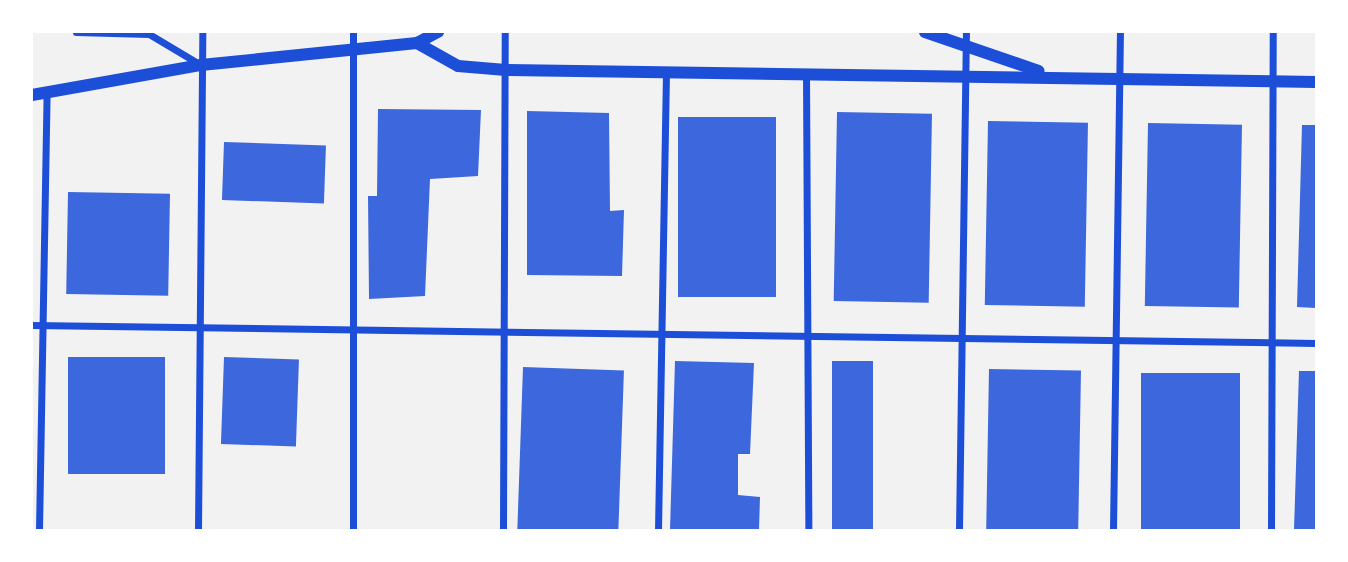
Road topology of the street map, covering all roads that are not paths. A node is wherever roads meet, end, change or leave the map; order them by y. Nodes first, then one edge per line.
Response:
1 (76, 32) edge
2 (202, 32) edge
3 (353, 32) edge
4 (438, 32) edge
5 (505, 32) edge
6 (925, 32) edge
7 (966, 32) edge
8 (1120, 32) edge
9 (1273, 32) edge
10 (417, 43) junction
11 (353, 47) junction
12 (965, 47) junction
13 (201, 65) junction
14 (506, 70) junction
15 (666, 72) junction
16 (806, 73) junction
17 (965, 73) junction
18 (1053, 75) junction
19 (1118, 78) junction
20 (1271, 80) junction
21 (1317, 82) edge
22 (47, 92) junction
23 (32, 95) edge
24 (32, 325) edge
25 (42, 326) junction
26 (201, 328) junction
27 (354, 330) junction
28 (503, 330) junction
29 (662, 336) junction
30 (961, 337) junction
31 (805, 339) junction
32 (1116, 340) junction
33 (1274, 343) junction
34 (1317, 343) edge
35 (39, 530) edge
36 (198, 530) edge
37 (353, 530) edge
38 (503, 530) edge
39 (658, 530) edge
40 (808, 530) edge
41 (959, 530) edge
42 (1113, 530) edge
43 (1272, 530) edge

1 - 13 street
2 - 13 street
3 - 11 street
4 - 10 street
5 - 14 street
6 - 12 street
7 - 12 street
8 - 19 street
9 - 20 street
10 - 11 street
10 - 14 street
11 - 13 street
11 - 27 street
12 - 17 street
12 - 18 street
13 - 22 street
13 - 26 street
14 - 15 street
14 - 28 street
15 - 16 street
15 - 29 street
16 - 17 street
16 - 31 street
17 - 18 street
17 - 30 street
18 - 19 street
19 - 20 street
19 - 32 street
20 - 21 street
20 - 33 street
22 - 23 street
22 - 25 street
24 - 25 street
25 - 26 street
25 - 35 street
26 - 27 street
26 - 36 street
27 - 28 street
27 - 37 street
28 - 29 street
28 - 38 street
29 - 31 street
29 - 39 street
30 - 31 street
30 - 32 street
30 - 41 street
31 - 40 street
32 - 33 street
32 - 42 street
33 - 34 street
33 - 43 street

